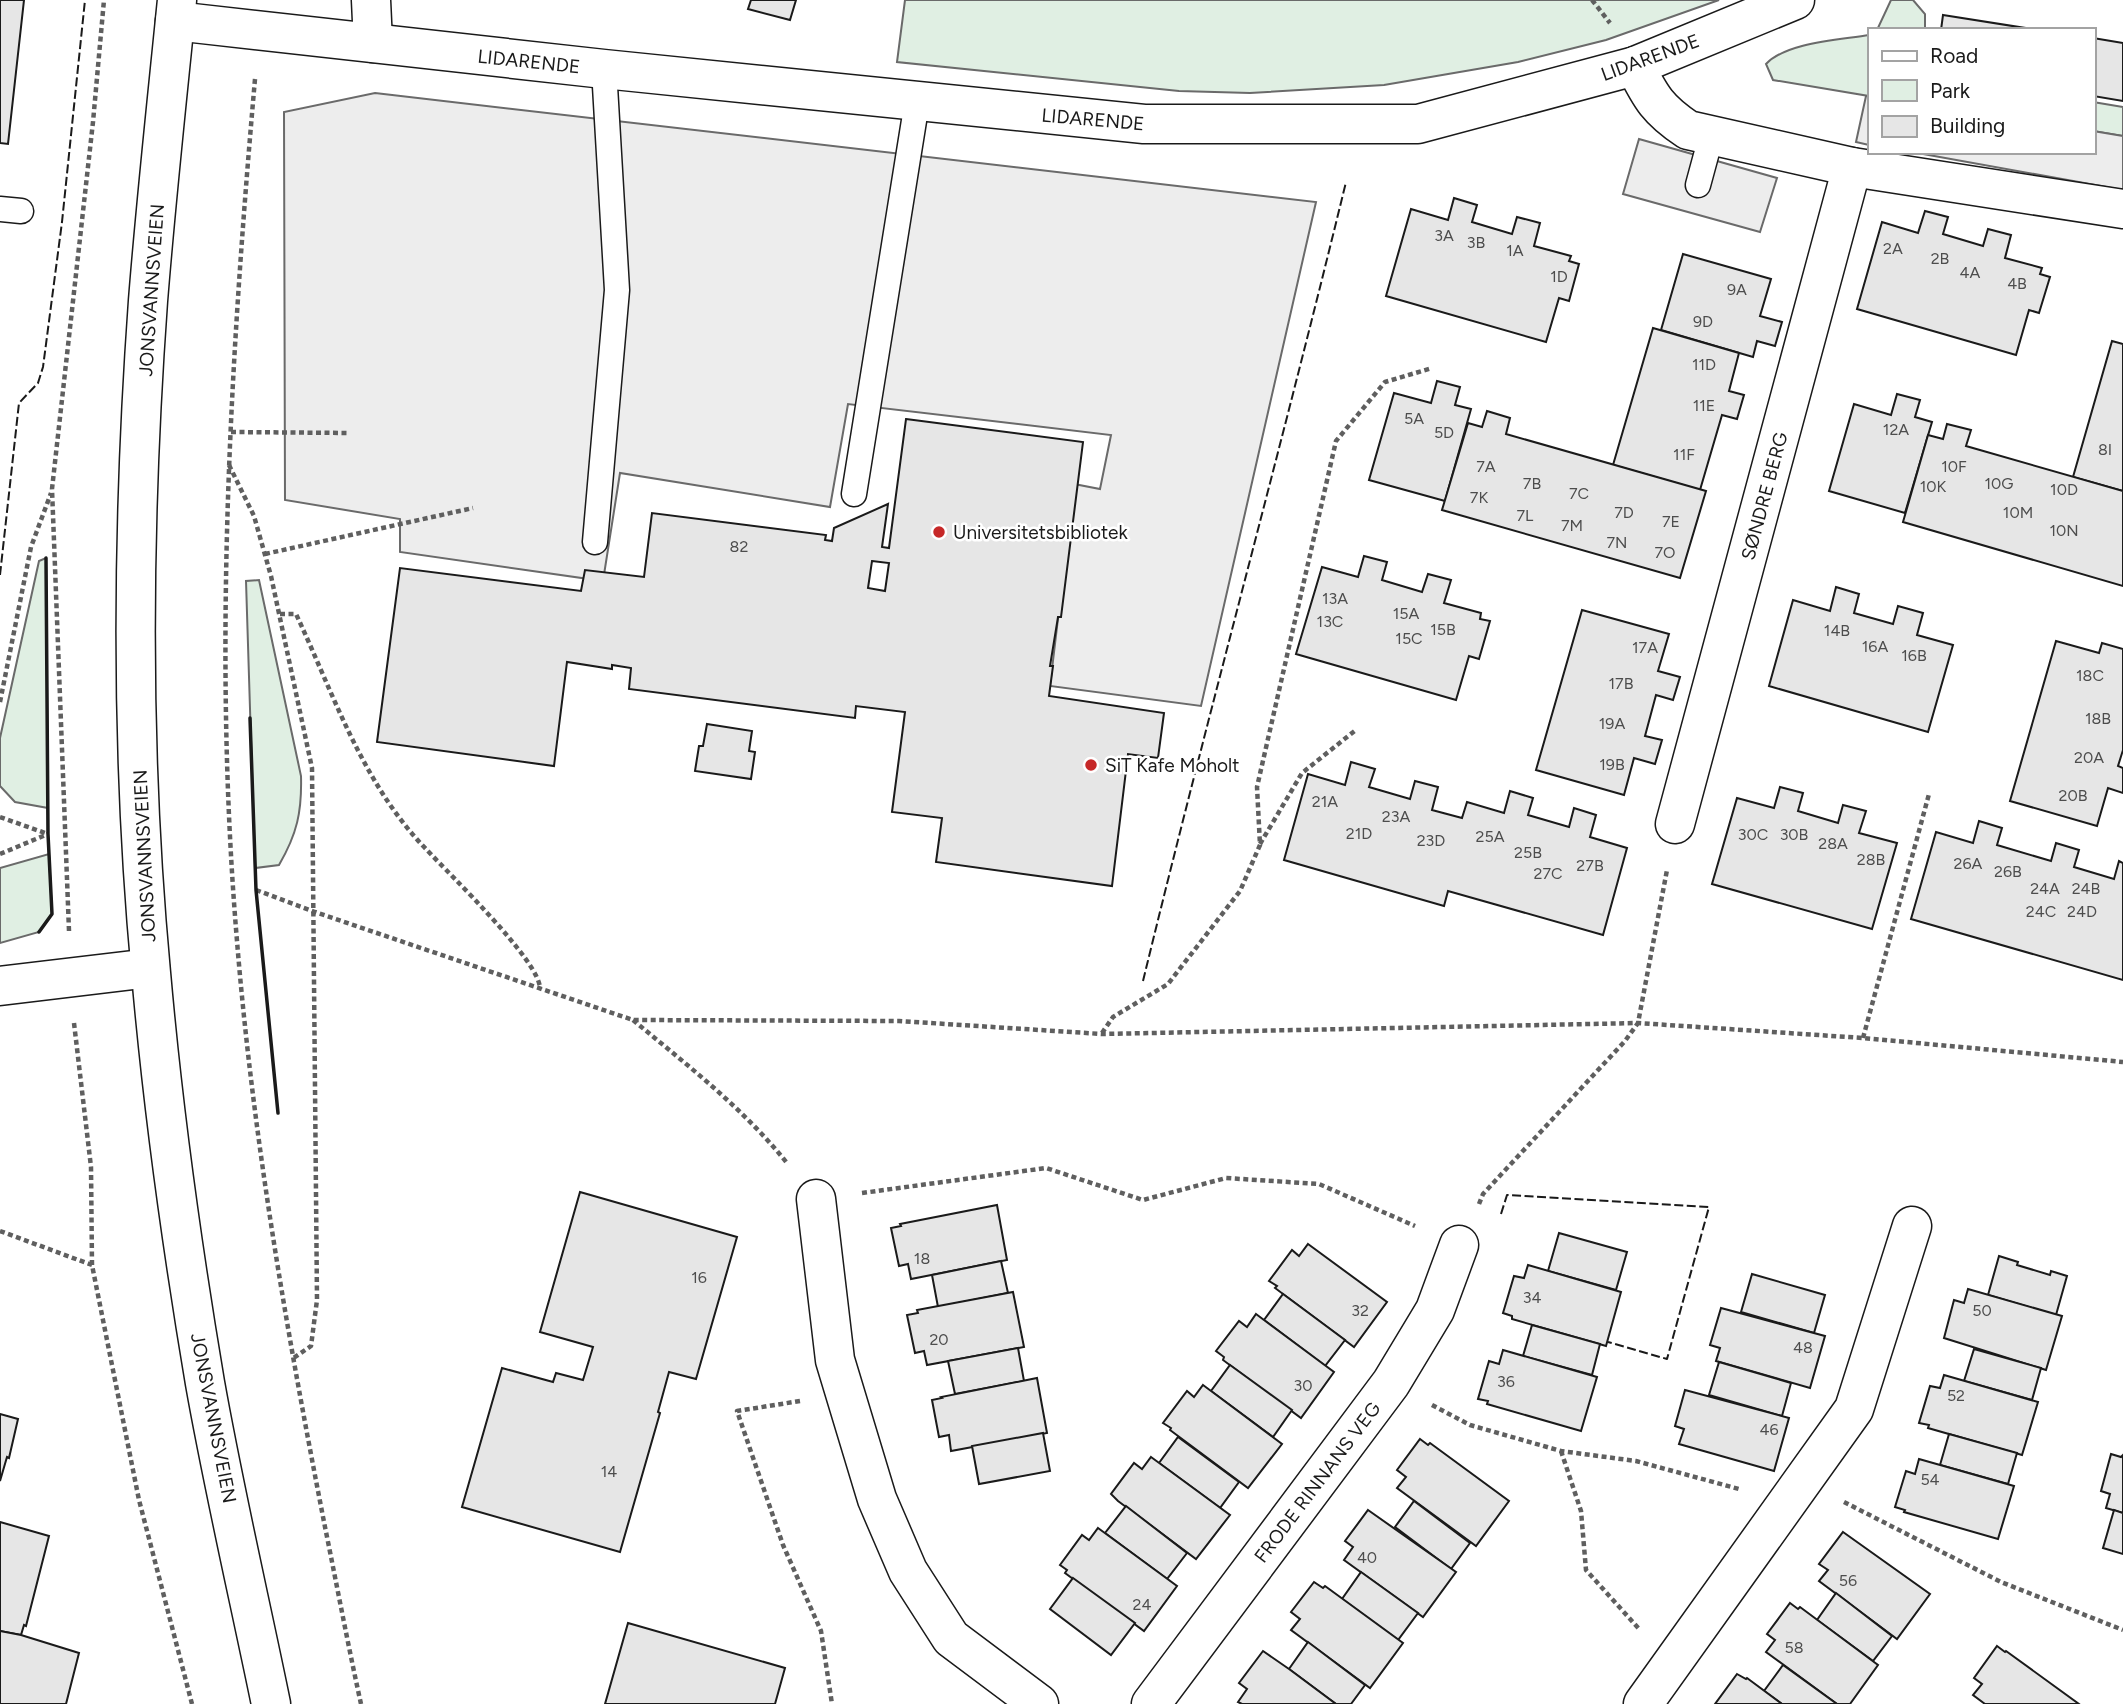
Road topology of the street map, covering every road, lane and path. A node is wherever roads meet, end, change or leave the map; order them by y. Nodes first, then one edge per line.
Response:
1 (104, 0) edge
2 (371, 0) edge
3 (1795, 0) edge
4 (176, 10) edge
5 (260, 29) junction
6 (373, 43) junction
7 (1635, 66) junction
8 (604, 69) junction
9 (917, 102) junction
10 (1712, 137) junction
11 (1852, 167) junction
12 (1698, 185) dead end
13 (2123, 209) edge
14 (1432, 368) dead end
15 (231, 432) junction
16 (349, 433) dead end
17 (229, 464) junction
18 (52, 489) junction
19 (854, 494) dead end
20 (473, 508) dead end
21 (595, 542) dead end
22 (265, 554) junction
23 (280, 614) junction
24 (0, 702) edge
25 (1357, 729) dead end
26 (1928, 794) dead end
27 (0, 817) edge
28 (1675, 824) joint
29 (1260, 845) junction
30 (0, 854) edge
31 (256, 890) dead end
32 (314, 912) junction
33 (150, 968) junction
34 (68, 977) junction
35 (0, 986) edge
36 (540, 989) junction
37 (633, 1020) junction
38 (1638, 1023) junction
39 (1102, 1034) junction
40 (1863, 1038) junction
41 (2123, 1062) edge
42 (816, 1199) junction
43 (1912, 1226) dead end
44 (0, 1231) edge
45 (1459, 1245) junction
46 (92, 1265) junction
47 (292, 1359) junction
48 (1391, 1383) junction
49 (845, 1394) junction
50 (1561, 1451) junction
51 (1795, 1491) junction
52 (2123, 1630) edge
53 (1671, 1665) junction
54 (192, 1704) edge
55 (271, 1704) edge
56 (361, 1704) edge
57 (832, 1704) edge
58 (1039, 1704) edge
59 (1151, 1704) edge
60 (1643, 1704) edge

1 - 18 path
2 - 6 street
3 - 7 street, LIDARENDE
4 - 5 street, LIDARENDE
4 - 33 street, JONSVANNSVEIEN
5 - 6 street, LIDARENDE
5 - 15 path
6 - 8 street, LIDARENDE
7 - 9 street, LIDARENDE
7 - 10 street
8 - 9 street, LIDARENDE
8 - 21 lane
9 - 19 lane
10 - 11 street
10 - 12 lane
11 - 13 street
11 - 28 street, SØNDRE BERG
14 - 29 path
15 - 16 path
15 - 17 path
17 - 22 path
17 - 47 path
18 - 24 path
18 - 34 path
20 - 22 path
22 - 23 path
23 - 32 path
23 - 36 path
25 - 29 path
26 - 40 path
27 - 30 path
28 - 38 path
29 - 39 path
31 - 32 path
32 - 36 path
32 - 47 path
33 - 34 street
33 - 55 street, JONSVANNSVEIEN
34 - 35 street
34 - 46 path
36 - 37 path
37 - 39 path
37 - 42 path
38 - 39 path
38 - 40 path
38 - 45 path
40 - 41 path
42 - 45 path
42 - 49 street
43 - 51 street
44 - 46 path
45 - 48 street, FRODE RINNANS VEG
46 - 54 path
47 - 56 path
48 - 50 path
48 - 59 street, FRODE RINNANS VEG
49 - 57 path
49 - 58 street
50 - 51 path
50 - 53 path
51 - 52 path
51 - 53 street
53 - 60 street

